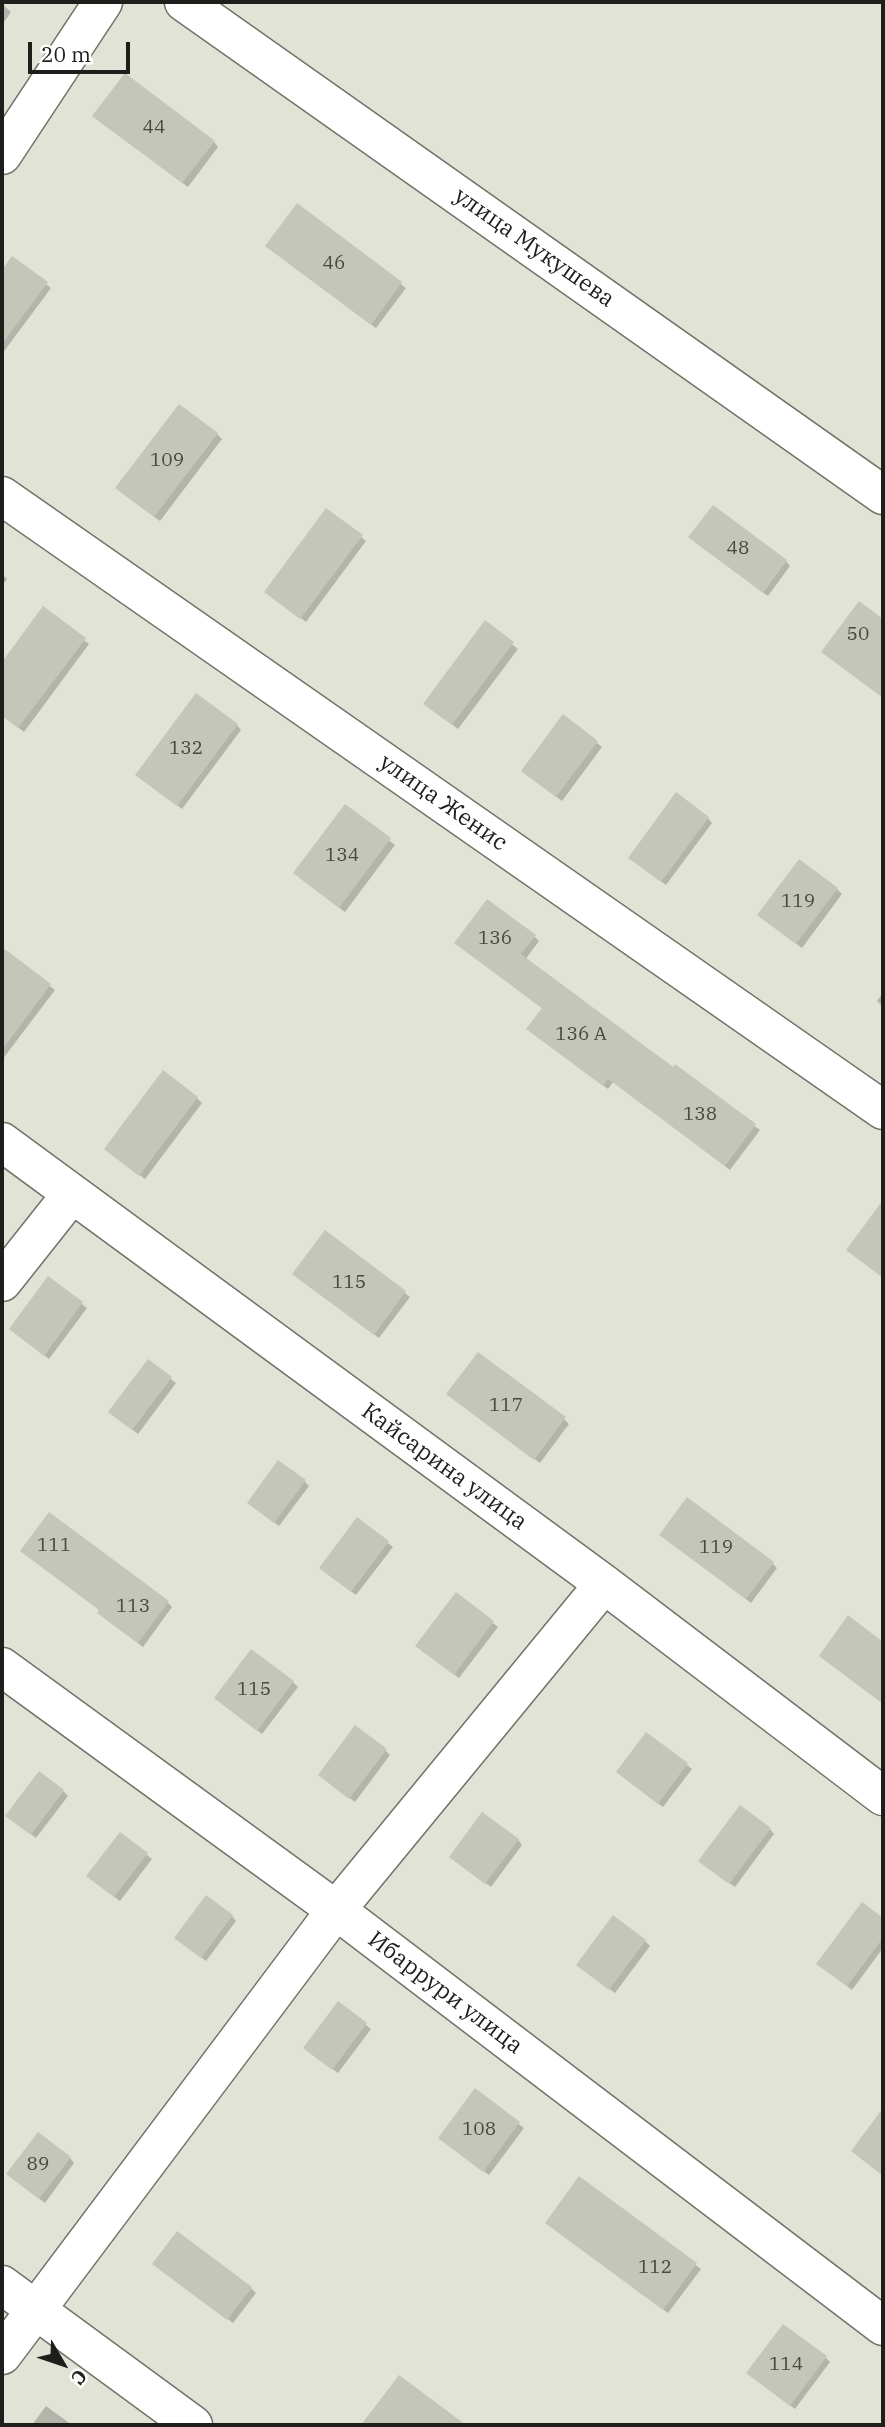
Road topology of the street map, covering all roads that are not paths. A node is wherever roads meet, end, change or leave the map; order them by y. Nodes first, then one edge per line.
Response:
1 (103, 2) edge
2 (184, 2) edge
3 (2, 155) edge
4 (883, 495) edge
5 (2, 496) edge
6 (883, 1110) edge
7 (2, 1142) edge
8 (71, 1195) junction
9 (2, 1282) edge
10 (604, 1584) junction
11 (2, 1667) edge
12 (883, 1796) edge
13 (336, 1910) junction
14 (2, 2284) edge
15 (37, 2310) junction
16 (883, 2326) edge
17 (2, 2355) edge
18 (193, 2425) edge

1 - 3 street
2 - 4 street, улица Мукушева
5 - 6 street, улица Женис
7 - 8 street, Кайсарина улица
8 - 9 street
8 - 10 street, Кайсарина улица
10 - 12 street, Кайсарина улица
10 - 13 street
11 - 13 street, Ибаррури улица
13 - 15 street
13 - 16 street, Ибаррури улица
14 - 15 street
15 - 17 street
15 - 18 street

